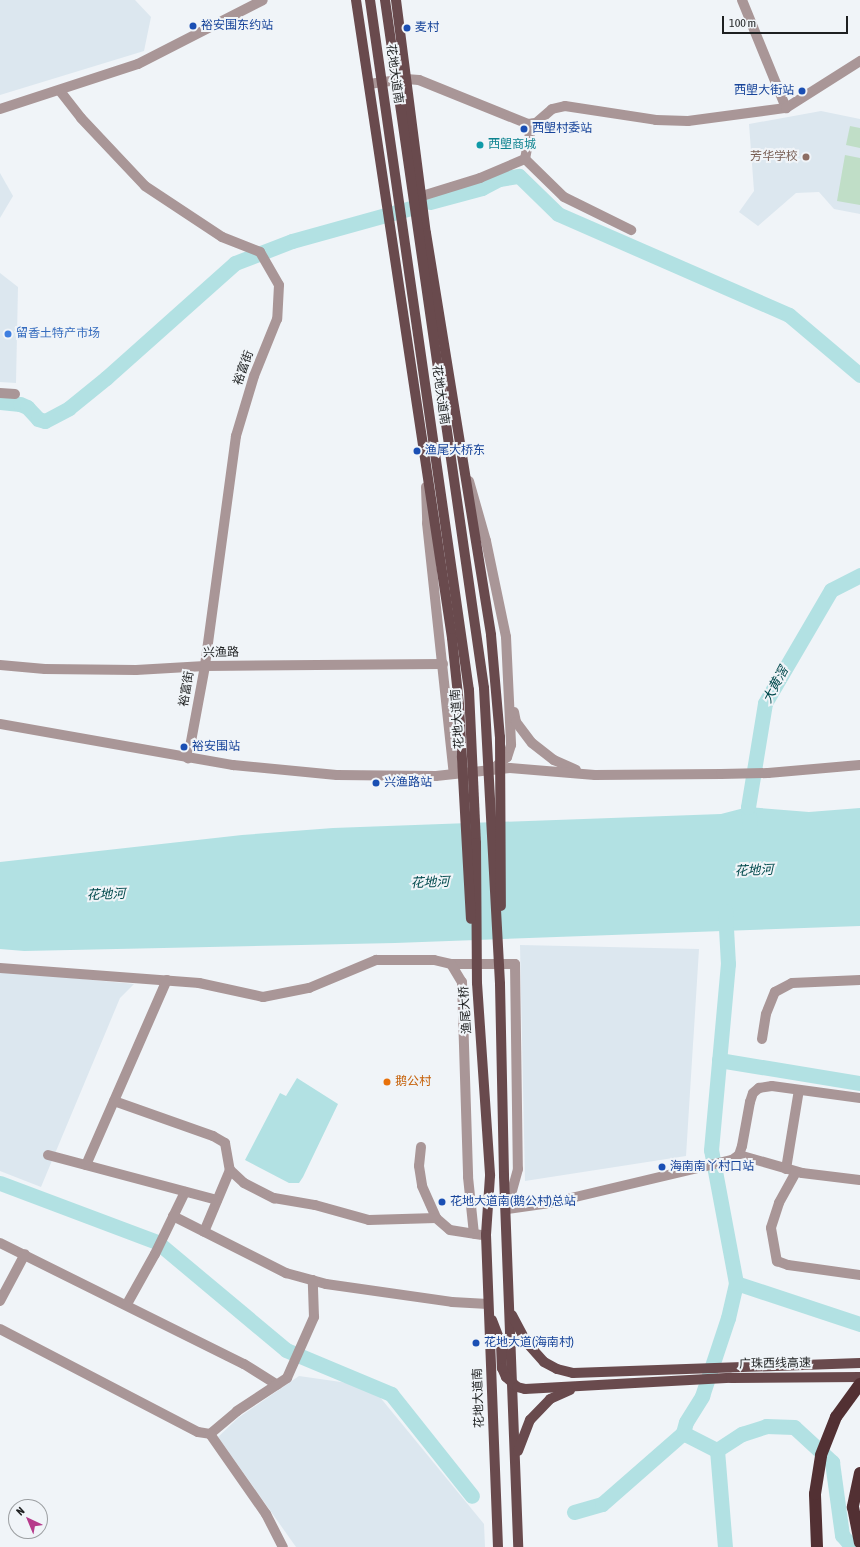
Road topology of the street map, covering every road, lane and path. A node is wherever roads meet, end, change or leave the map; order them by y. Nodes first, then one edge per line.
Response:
1 (262, 0) edge
2 (356, 0) edge
3 (370, 0) edge
4 (385, 0) edge
5 (396, 0) edge
6 (742, 0) edge
7 (860, 61) edge
8 (406, 79) junction
9 (369, 84) junction
10 (60, 91) junction
11 (786, 108) junction
12 (0, 109) edge
13 (532, 124) junction
14 (525, 159) junction
15 (422, 196) junction
16 (631, 230) dead end
17 (0, 393) edge
18 (15, 394) dead end
19 (463, 466) junction
20 (426, 472) junction
21 (443, 664) junction
22 (0, 665) edge
23 (205, 666) junction
24 (510, 700) junction
25 (0, 724) edge
26 (188, 758) junction
27 (860, 765) edge
28 (493, 768) junction
29 (454, 774) junction
30 (595, 775) junction
31 (476, 843) joint
32 (451, 964) junction
33 (0, 968) edge
34 (166, 980) junction
35 (860, 980) edge
36 (477, 983) junction
37 (500, 984) junction
38 (762, 1039) dead end
39 (799, 1090) junction
40 (860, 1098) edge
41 (114, 1101) junction
42 (421, 1147) dead end
43 (48, 1155) dead end
44 (735, 1157) junction
45 (86, 1165) junction
46 (786, 1169) junction
47 (230, 1170) junction
48 (796, 1172) junction
49 (490, 1176) joint
50 (860, 1180) edge
51 (185, 1192) junction
52 (217, 1200) junction
53 (507, 1209) junction
54 (173, 1216) junction
55 (436, 1218) junction
56 (204, 1232) junction
57 (474, 1234) junction
58 (486, 1235) junction
59 (0, 1242) edge
60 (25, 1254) junction
61 (860, 1275) edge
62 (313, 1280) junction
63 (0, 1301) edge
64 (127, 1304) junction
65 (488, 1307) junction
66 (510, 1311) junction
67 (0, 1330) edge
68 (860, 1363) edge
69 (860, 1377) edge
70 (513, 1384) junction
71 (860, 1384) edge
72 (277, 1385) junction
73 (586, 1386) junction
74 (210, 1434) junction
75 (515, 1464) junction
76 (860, 1473) edge
77 (860, 1542) edge
78 (283, 1547) edge
79 (498, 1547) edge
80 (518, 1547) edge
81 (817, 1547) edge

1 - 10 street
2 - 9 main road, 花地大道南
3 - 31 main road, 花地大道南, bridge
4 - 37 main road, 花地大道南, bridge
5 - 8 main road, 花地大道南
6 - 11 street
7 - 11 street
8 - 9 street
8 - 13 street
8 - 15 main road, 花地大道南
9 - 20 main road, 花地大道南
10 - 12 street
10 - 23 street, 裕富街
11 - 13 street
13 - 14 street
14 - 15 street
14 - 16 street
15 - 19 main road, 花地大道南
17 - 18 street
19 - 24 street, 花地大道南
19 - 37 main road, bridge
20 - 21 street, 花地大道南
20 - 36 main road, bridge
21 - 23 street, 兴渔路
21 - 29 street, 花地大道南
22 - 23 street, 兴渔路
23 - 26 street, 裕富街
24 - 28 street, 花地大道南
24 - 30 street
25 - 26 street
26 - 29 street
27 - 30 street
28 - 29 street
28 - 30 street
31 - 36 main road, 渔尾大桥, bridge
32 - 34 street
32 - 53 street
32 - 57 street
33 - 34 street
34 - 41 street
35 - 38 street
36 - 49 main road, 渔尾大桥
37 - 53 main road
39 - 40 street
39 - 44 street
39 - 46 street
41 - 45 street
41 - 47 street
42 - 55 street
43 - 45 street
44 - 46 street
44 - 53 street
45 - 51 street
46 - 48 street
47 - 52 street
47 - 55 street
48 - 50 street
48 - 61 street
49 - 58 main road, 花地大道南
51 - 52 street
51 - 54 street
52 - 56 street
53 - 66 main road
54 - 56 street
54 - 64 street
55 - 57 street
56 - 62 street
57 - 58 street
58 - 65 main road, 花地大道南
59 - 60 street
60 - 63 street
60 - 64 street
62 - 65 street
62 - 72 street
64 - 72 street
65 - 66 main road
65 - 70 main road
65 - 79 main road, 花地大道南
66 - 68 main road, 广珠西线高速
66 - 70 main road
67 - 74 street
69 - 73 main road, 广珠西线高速
70 - 73 main road
70 - 75 main road
71 - 81 highway
72 - 74 street
73 - 75 main road
74 - 78 street
75 - 80 main road
76 - 77 highway

